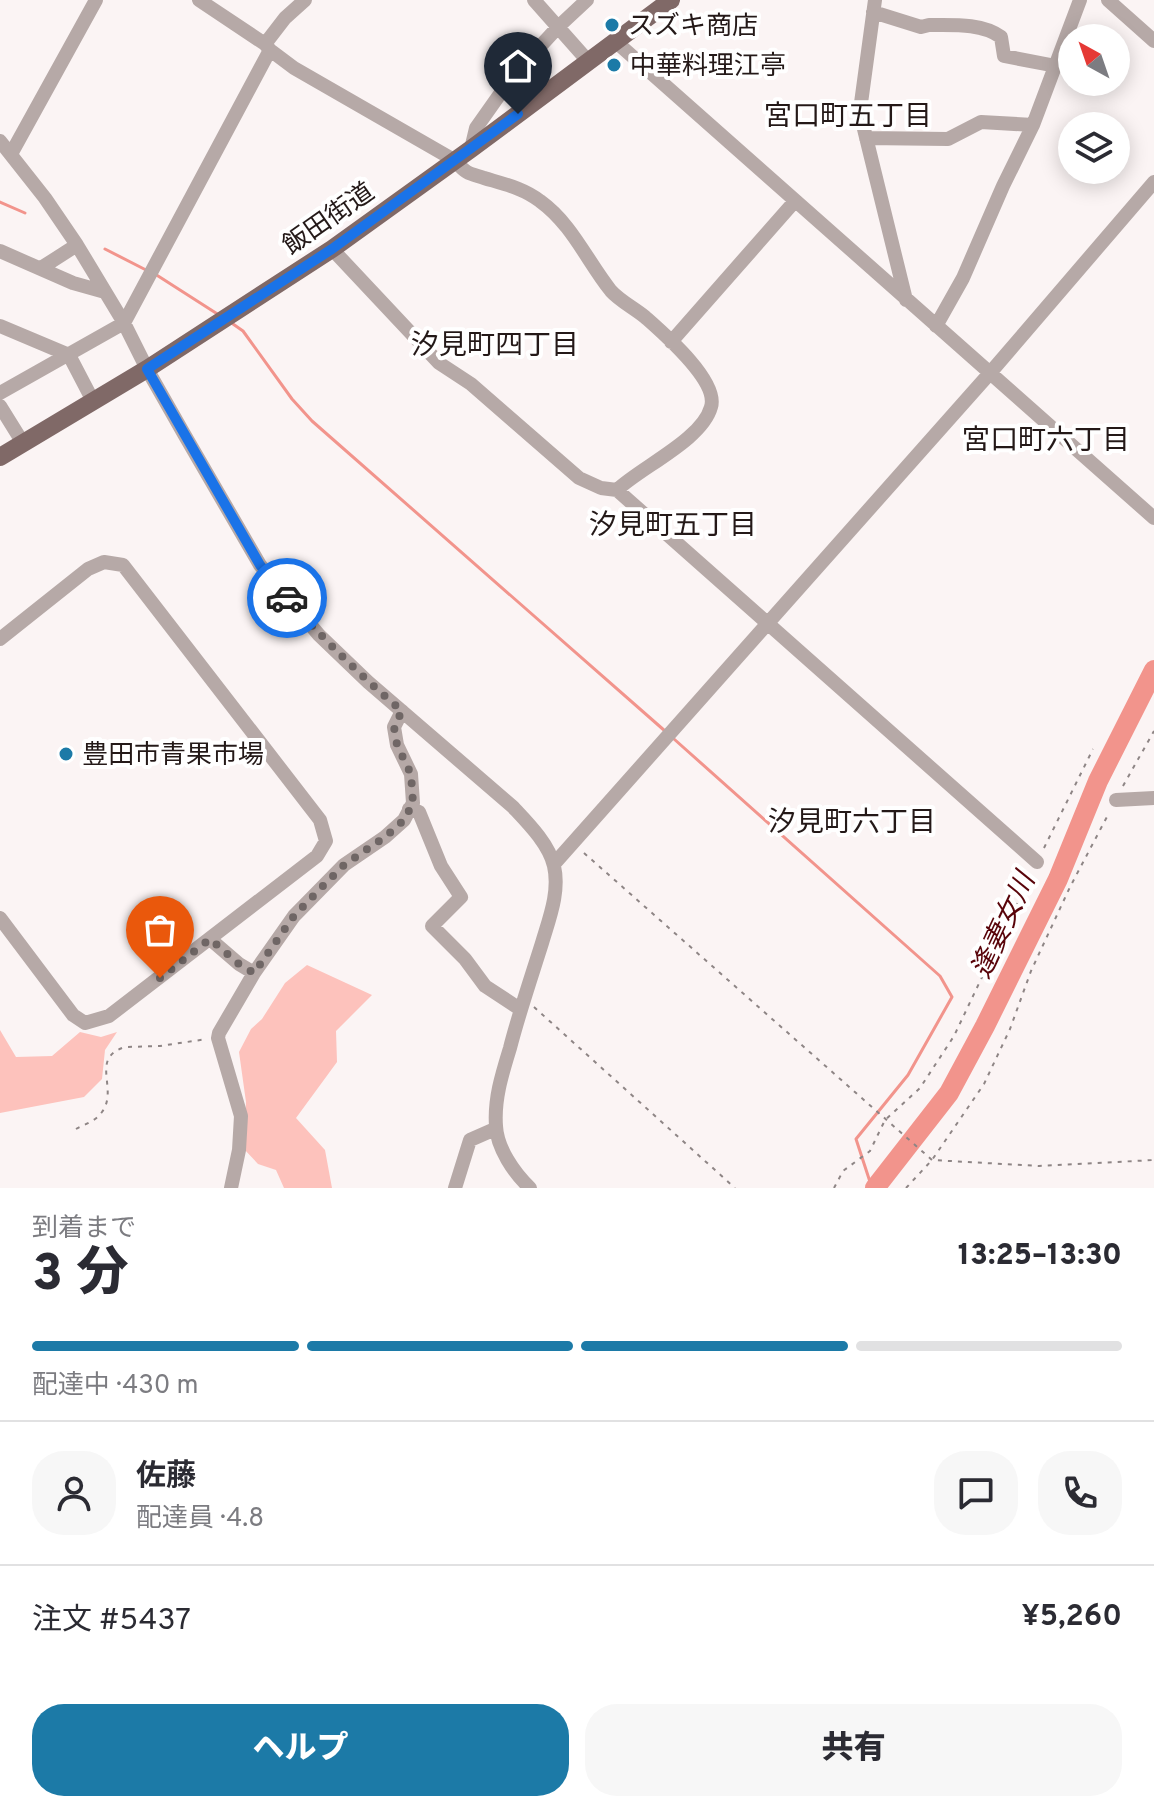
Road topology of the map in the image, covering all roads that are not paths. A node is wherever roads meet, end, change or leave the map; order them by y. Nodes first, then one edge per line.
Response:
1 (96, 0) edge
2 (199, 0) edge
3 (305, 0) edge
4 (534, 0) edge
5 (587, 0) edge
6 (671, 0) edge
7 (1080, 0) edge
8 (1108, 0) edge
9 (874, 6) edge
10 (558, 27) junction
11 (615, 41) junction
12 (1154, 41) edge
13 (267, 47) junction
14 (588, 61) junction
15 (1056, 66) junction
16 (1033, 125) junction
17 (866, 138) junction
18 (0, 141) edge
19 (471, 149) junction
20 (11, 154) junction
21 (454, 160) junction
22 (1154, 182) edge
23 (795, 201) junction
24 (77, 245) junction
25 (332, 249) junction
26 (0, 251) edge
27 (41, 268) junction
28 (105, 292) junction
29 (906, 300) junction
30 (124, 323) junction
31 (0, 326) edge
32 (936, 326) junction
33 (671, 342) junction
34 (69, 355) junction
35 (147, 369) junction
36 (990, 373) junction
37 (0, 393) edge
38 (93, 401) junction
39 (0, 406) edge
40 (23, 443) junction
41 (0, 457) edge
42 (617, 490) junction
43 (1154, 518) edge
44 (768, 622) junction
45 (0, 639) edge
46 (402, 711) junction
47 (1154, 798) edge
48 (1116, 800) road end
49 (409, 809) junction
50 (1037, 862) road end
51 (554, 864) junction
52 (0, 918) edge
53 (210, 939) junction
54 (254, 973) junction
55 (522, 1004) junction
56 (495, 1129) junction
57 (231, 1188) edge
58 (455, 1188) edge
59 (530, 1188) edge

1 - 20 street
2 - 13 street
3 - 13 street
4 - 10 street
5 - 10 street
6 - 11 main road, 飯田街道
7 - 15 street
8 - 12 street
9 - 15 street
9 - 17 street
10 - 14 street
10 - 19 street
11 - 14 main road, 飯田街道
11 - 23 street
13 - 21 street
13 - 30 street
14 - 19 main road, 飯田街道
15 - 16 street
16 - 17 street
16 - 32 street
17 - 29 street
18 - 20 street
19 - 21 main road, 飯田街道
20 - 24 street
21 - 25 main road, 飯田街道
21 - 33 street
22 - 36 street
23 - 29 street
23 - 33 street
24 - 27 street
24 - 28 street
25 - 35 main road, 飯田街道
25 - 42 street
26 - 27 street
27 - 28 street
28 - 30 street
29 - 32 street
30 - 34 street
30 - 35 street
31 - 34 street
32 - 36 street
33 - 42 street
34 - 37 street
34 - 38 street
35 - 38 main road, 飯田街道
35 - 46 street
36 - 43 street
36 - 44 street
38 - 40 main road, 飯田街道
39 - 40 street
40 - 41 main road, 飯田街道
42 - 44 street
44 - 50 street
44 - 51 street
45 - 53 street
46 - 49 street
46 - 51 street
47 - 48 street
49 - 54 street
49 - 55 street
51 - 55 street
52 - 53 street
53 - 54 street
54 - 57 street
55 - 56 street
56 - 58 street
56 - 59 street

